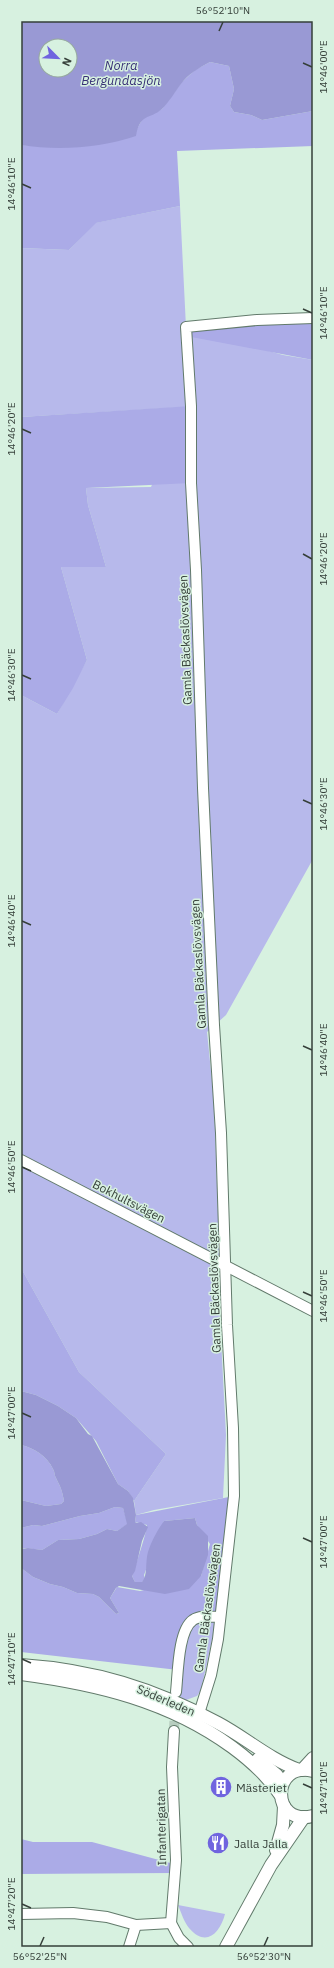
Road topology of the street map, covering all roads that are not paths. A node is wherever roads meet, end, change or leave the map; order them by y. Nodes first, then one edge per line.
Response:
1 (313, 318) edge
2 (21, 1160) edge
3 (225, 1266) junction
4 (313, 1311) edge
5 (220, 1617) junction
6 (21, 1665) edge
7 (21, 1674) edge
8 (176, 1692) dead end
9 (197, 1719) junction
10 (174, 1731) tunnel mouth
11 (313, 1758) edge
12 (305, 1770) edge
13 (282, 1796) junction
14 (309, 1818) edge
15 (271, 1865) junction
16 (21, 1914) edge
17 (171, 1923) junction
18 (136, 1925) junction
19 (129, 1947) edge
20 (188, 1947) edge
21 (226, 1947) edge

1 - 3 street, Gamla Bäckaslövsvägen
2 - 3 street, Bokhultsvägen
3 - 4 street, Bokhultsvägen
3 - 5 street, Gamla Bäckaslövsvägen
5 - 8 street
5 - 9 street, Gamla Bäckaslövsvägen
6 - 9 street, Söderleden
7 - 9 street, Söderleden
9 - 12 street, Söderleden
9 - 13 street, Söderleden
10 - 17 street, Infanterigatan
11 - 12 street
12 - 13 street
13 - 14 street, Söderleden
13 - 15 street
14 - 15 street
15 - 21 street
16 - 18 street
17 - 18 street
17 - 20 street
18 - 19 street

